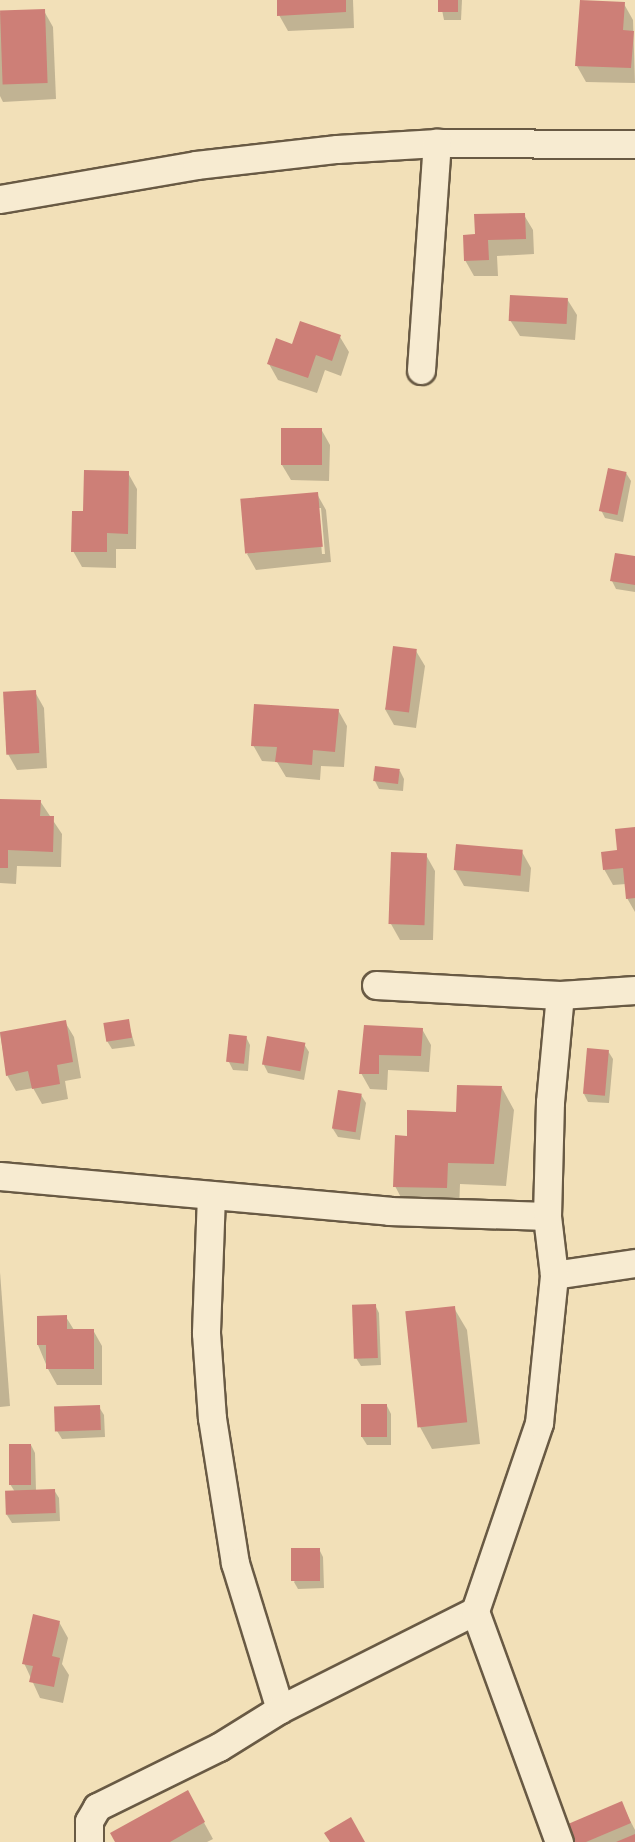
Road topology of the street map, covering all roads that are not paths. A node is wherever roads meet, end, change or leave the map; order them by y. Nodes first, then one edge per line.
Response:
1 (437, 143) junction
2 (635, 144) edge
3 (0, 199) edge
4 (421, 370) dead end
5 (376, 985) dead end
6 (635, 990) edge
7 (560, 995) junction
8 (0, 1176) edge
9 (211, 1195) junction
10 (547, 1216) junction
11 (635, 1263) edge
12 (554, 1275) junction
13 (474, 1611) junction
14 (280, 1709) junction
15 (89, 1842) edge
16 (559, 1842) edge

1 - 2 street
1 - 3 street
1 - 4 street
5 - 7 street
6 - 7 street
7 - 10 street
8 - 9 street
9 - 10 street
9 - 14 street
10 - 12 street
11 - 12 street
12 - 13 street
13 - 14 street
13 - 16 street
14 - 15 street

